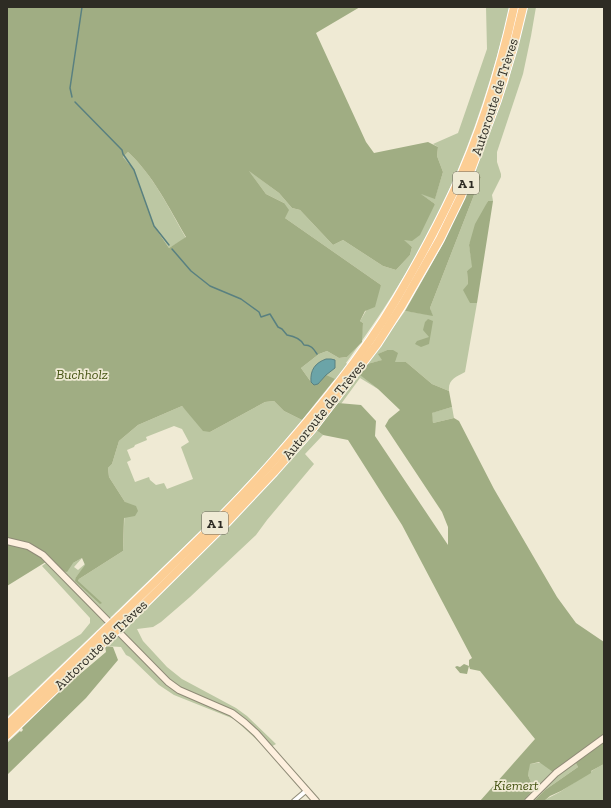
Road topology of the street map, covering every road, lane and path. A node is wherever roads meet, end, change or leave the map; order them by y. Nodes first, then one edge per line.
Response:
1 (514, 7) edge
2 (523, 7) edge
3 (374, 342) junction
4 (308, 426) junction
5 (7, 541) edge
6 (102, 638) junction
7 (7, 724) edge
8 (7, 735) edge
9 (604, 738) edge
10 (307, 790) junction
11 (294, 801) edge
12 (316, 801) edge
13 (528, 801) edge

1 - 3 highway, Autoroute de Trèves / A 1
2 - 3 highway, Autoroute de Trèves / A 1
3 - 4 highway, Autoroute de Trèves / A 1
4 - 6 highway, Autoroute de Trèves / A 1, bridge
4 - 6 highway, Autoroute de Trèves / A 1, bridge
5 - 10 main road
6 - 7 highway, Autoroute de Trèves / A 1
6 - 8 highway, Autoroute de Trèves / A 1
9 - 13 main road
10 - 11 street
10 - 12 main road

